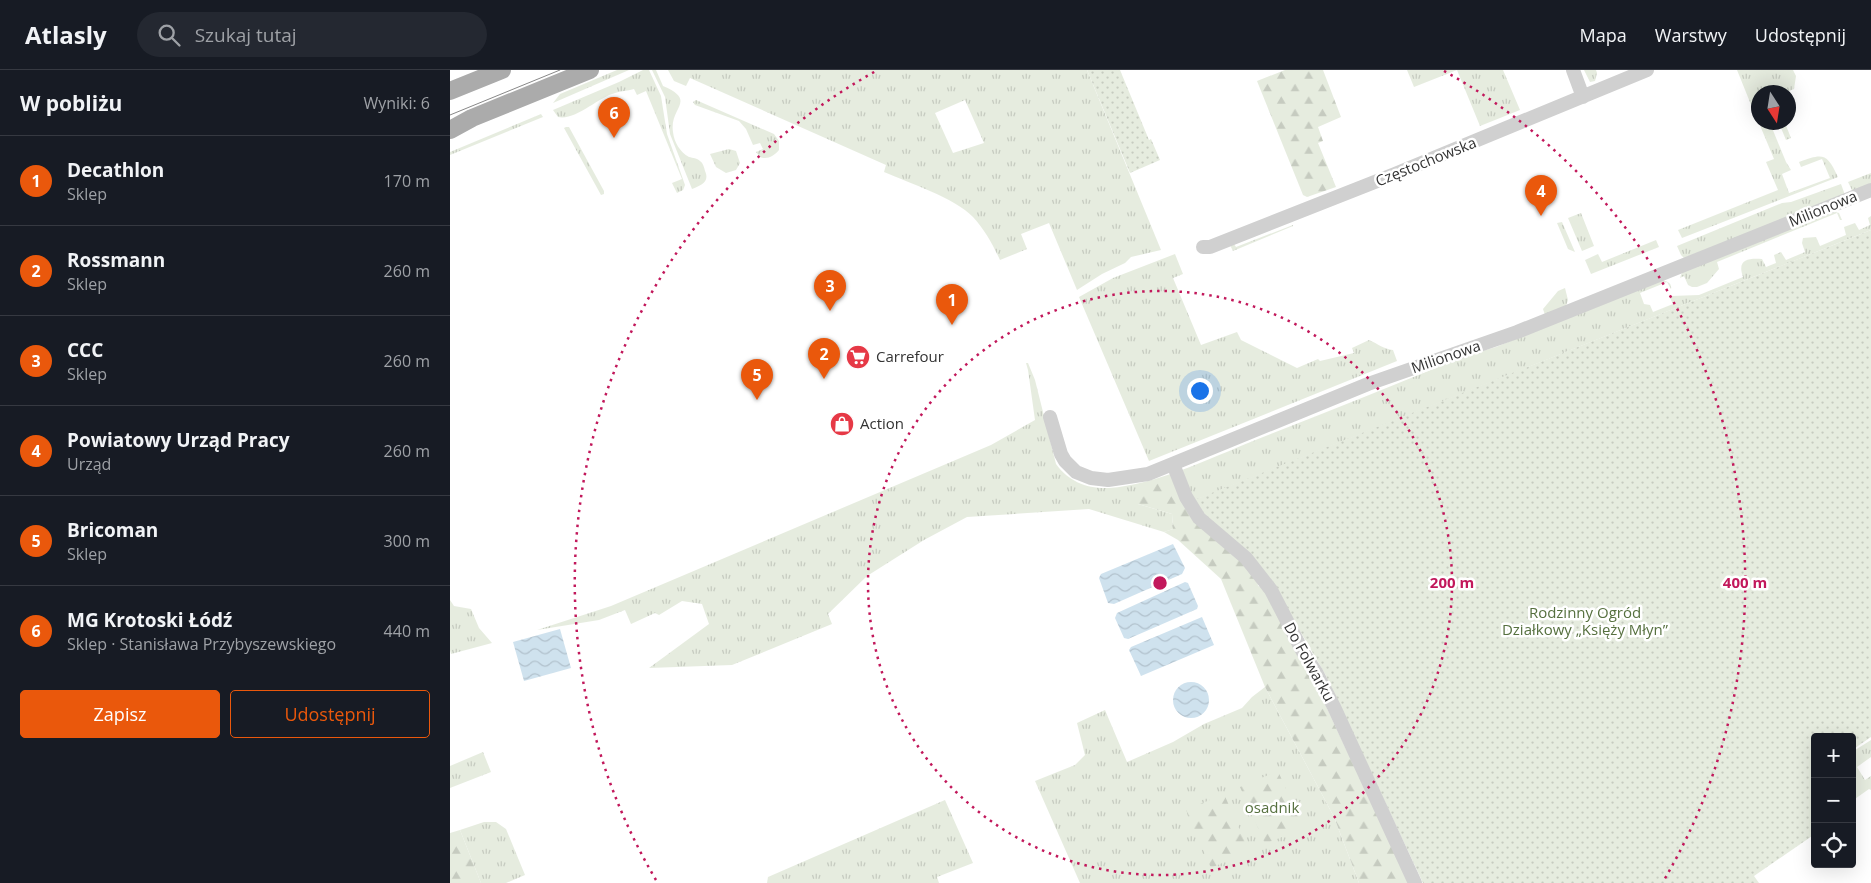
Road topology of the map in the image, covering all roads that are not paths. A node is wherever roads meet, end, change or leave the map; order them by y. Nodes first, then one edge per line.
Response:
1 (502, 70) edge
2 (590, 70) edge
3 (1573, 70) edge
4 (1647, 70) edge
5 (450, 91) edge
6 (1584, 97) junction
7 (450, 129) edge
8 (1871, 190) edge
9 (1203, 246) dead end
10 (1050, 417) dead end
11 (1173, 464) junction
12 (1415, 883) edge

1 - 5 main road
2 - 7 main road
3 - 6 street
4 - 6 street, Częstochowska
6 - 9 street, Częstochowska
8 - 11 street, Milionowa
10 - 11 street, Milionowa
11 - 12 street, Do Folwarku

